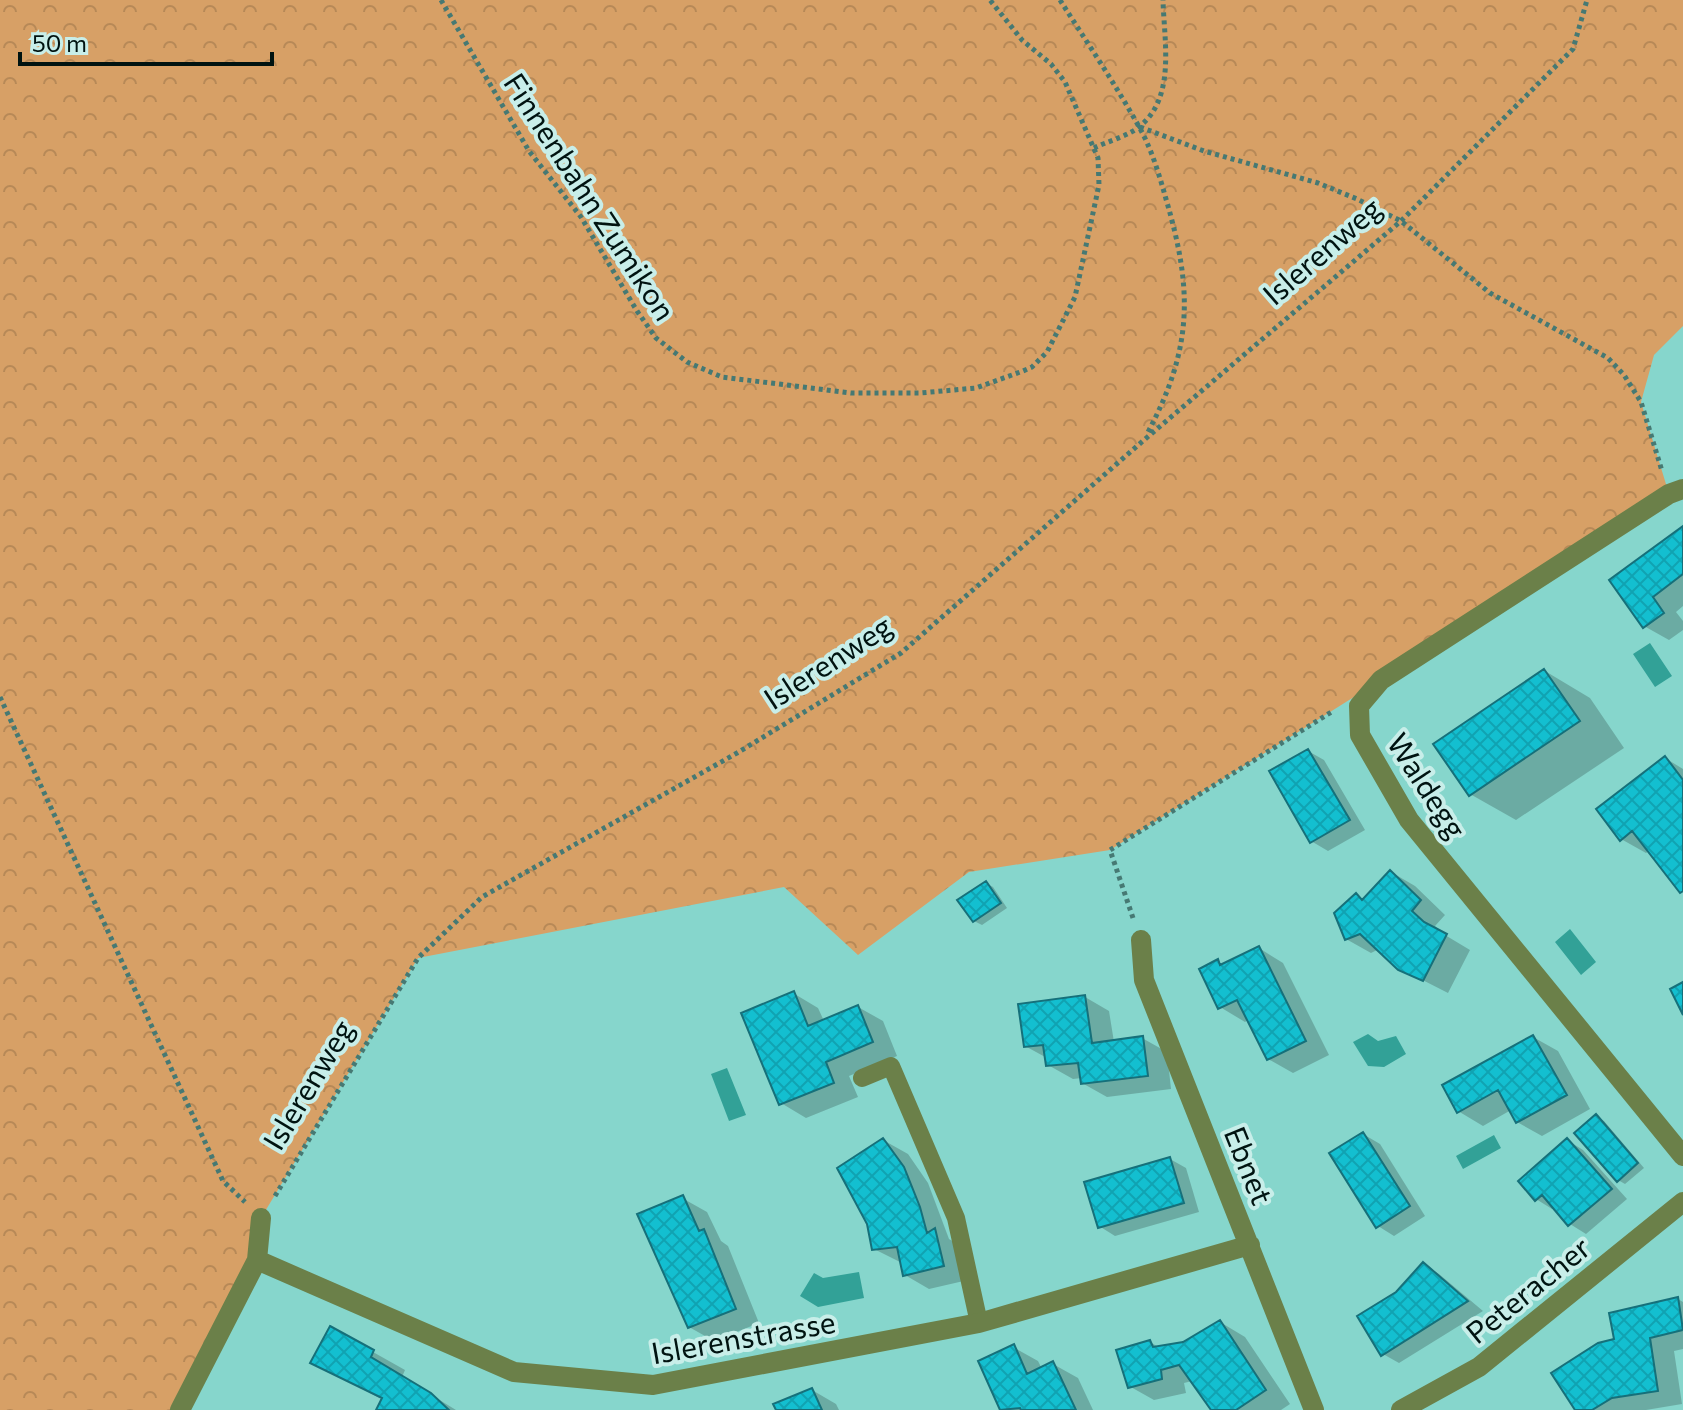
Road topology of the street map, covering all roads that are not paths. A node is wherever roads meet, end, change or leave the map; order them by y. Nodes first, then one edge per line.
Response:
1 (1676, 492) edge
2 (1141, 940) road end
3 (862, 1078) dead end
4 (1683, 1156) edge
5 (1683, 1202) edge
6 (261, 1218) road end
7 (1250, 1245) junction
8 (257, 1260) junction
9 (979, 1323) junction
10 (180, 1410) edge
11 (1314, 1410) edge
12 (1401, 1410) edge

1 - 4 street, Waldegg
2 - 7 street, Ebnet
3 - 9 lane
5 - 12 street, Peteracher
6 - 8 street
7 - 9 street, Islerenstrasse
7 - 11 street, Ebnet
8 - 9 street, Islerenstrasse
8 - 10 street

